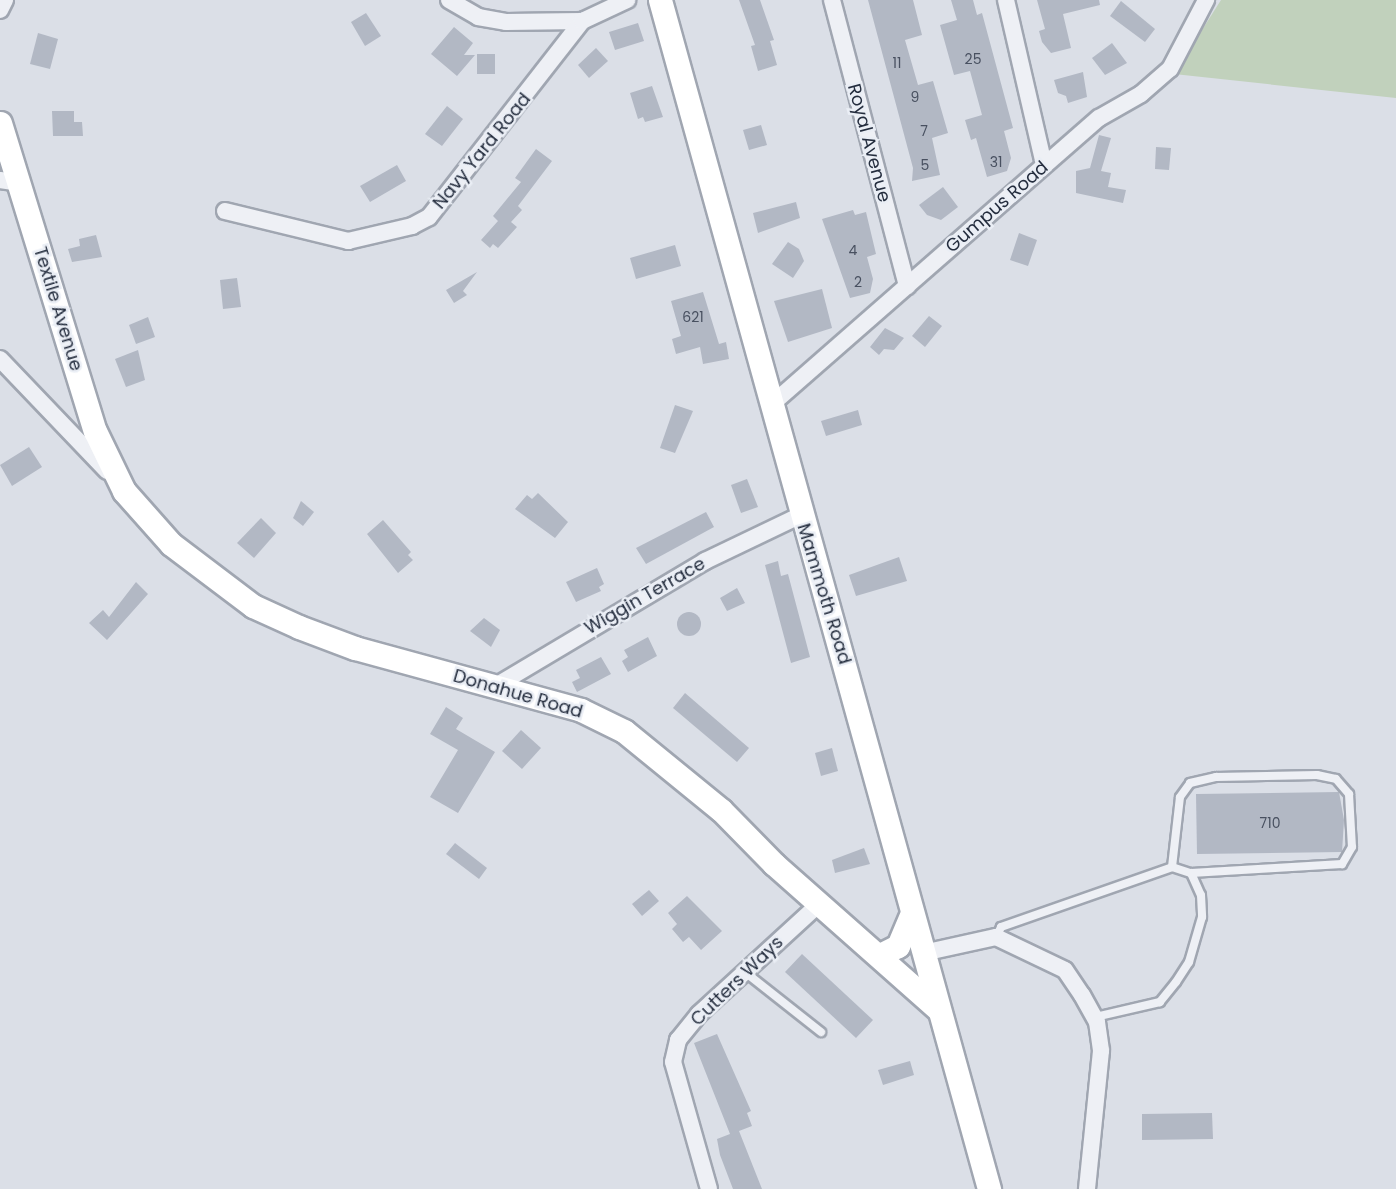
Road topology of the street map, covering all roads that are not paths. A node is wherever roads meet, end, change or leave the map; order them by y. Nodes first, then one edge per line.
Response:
1 (5, 0) edge
2 (449, 0) edge
3 (627, 0) edge
4 (660, 0) edge
5 (832, 0) edge
6 (1006, 0) edge
7 (1206, 0) edge
8 (0, 10) edge
9 (582, 21) junction
10 (0, 123) edge
11 (1044, 164) junction
12 (9, 181) edge
13 (225, 211) dead end
14 (908, 286) junction
15 (0, 360) edge
16 (772, 404) junction
17 (124, 491) junction
18 (801, 515) junction
19 (494, 687) junction
20 (1172, 867) junction
21 (1191, 873) junction
22 (819, 904) junction
23 (912, 913) junction
24 (996, 937) junction
25 (923, 953) junction
26 (880, 955) junction
27 (745, 972) junction
28 (938, 1009) junction
29 (1095, 1017) junction
30 (821, 1032) dead end
31 (709, 1189) edge
32 (989, 1189) edge
33 (1087, 1189) edge

1 - 8 street
2 - 9 street
3 - 9 street, Navy Yard Road
4 - 16 main road, Mammoth Road
5 - 14 street, Royal Avenue
6 - 11 street
7 - 11 street, Gumpus Road
9 - 13 street, Navy Yard Road
10 - 12 main road, Textile Avenue
11 - 14 street, Gumpus Road
12 - 17 main road, Textile Avenue
14 - 16 street, Gumpus Road
15 - 17 street
16 - 18 main road, Mammoth Road
17 - 19 main road, Donahue Road
18 - 19 street, Wiggin Terrace
18 - 23 main road, Mammoth Road
19 - 22 main road, Donahue Road
20 - 21 lane
20 - 21 lane
20 - 24 lane
21 - 29 lane
22 - 26 main road, Donahue Road
22 - 27 street, Cutters Ways
23 - 25 main road, Mammoth Road
23 - 26 main road
24 - 25 street
24 - 29 street
25 - 28 main road, Mammoth Road
26 - 28 main road, Donahue Road
27 - 30 lane
27 - 31 street, Cutters Ways
28 - 32 main road, Mammoth Road
29 - 33 street

